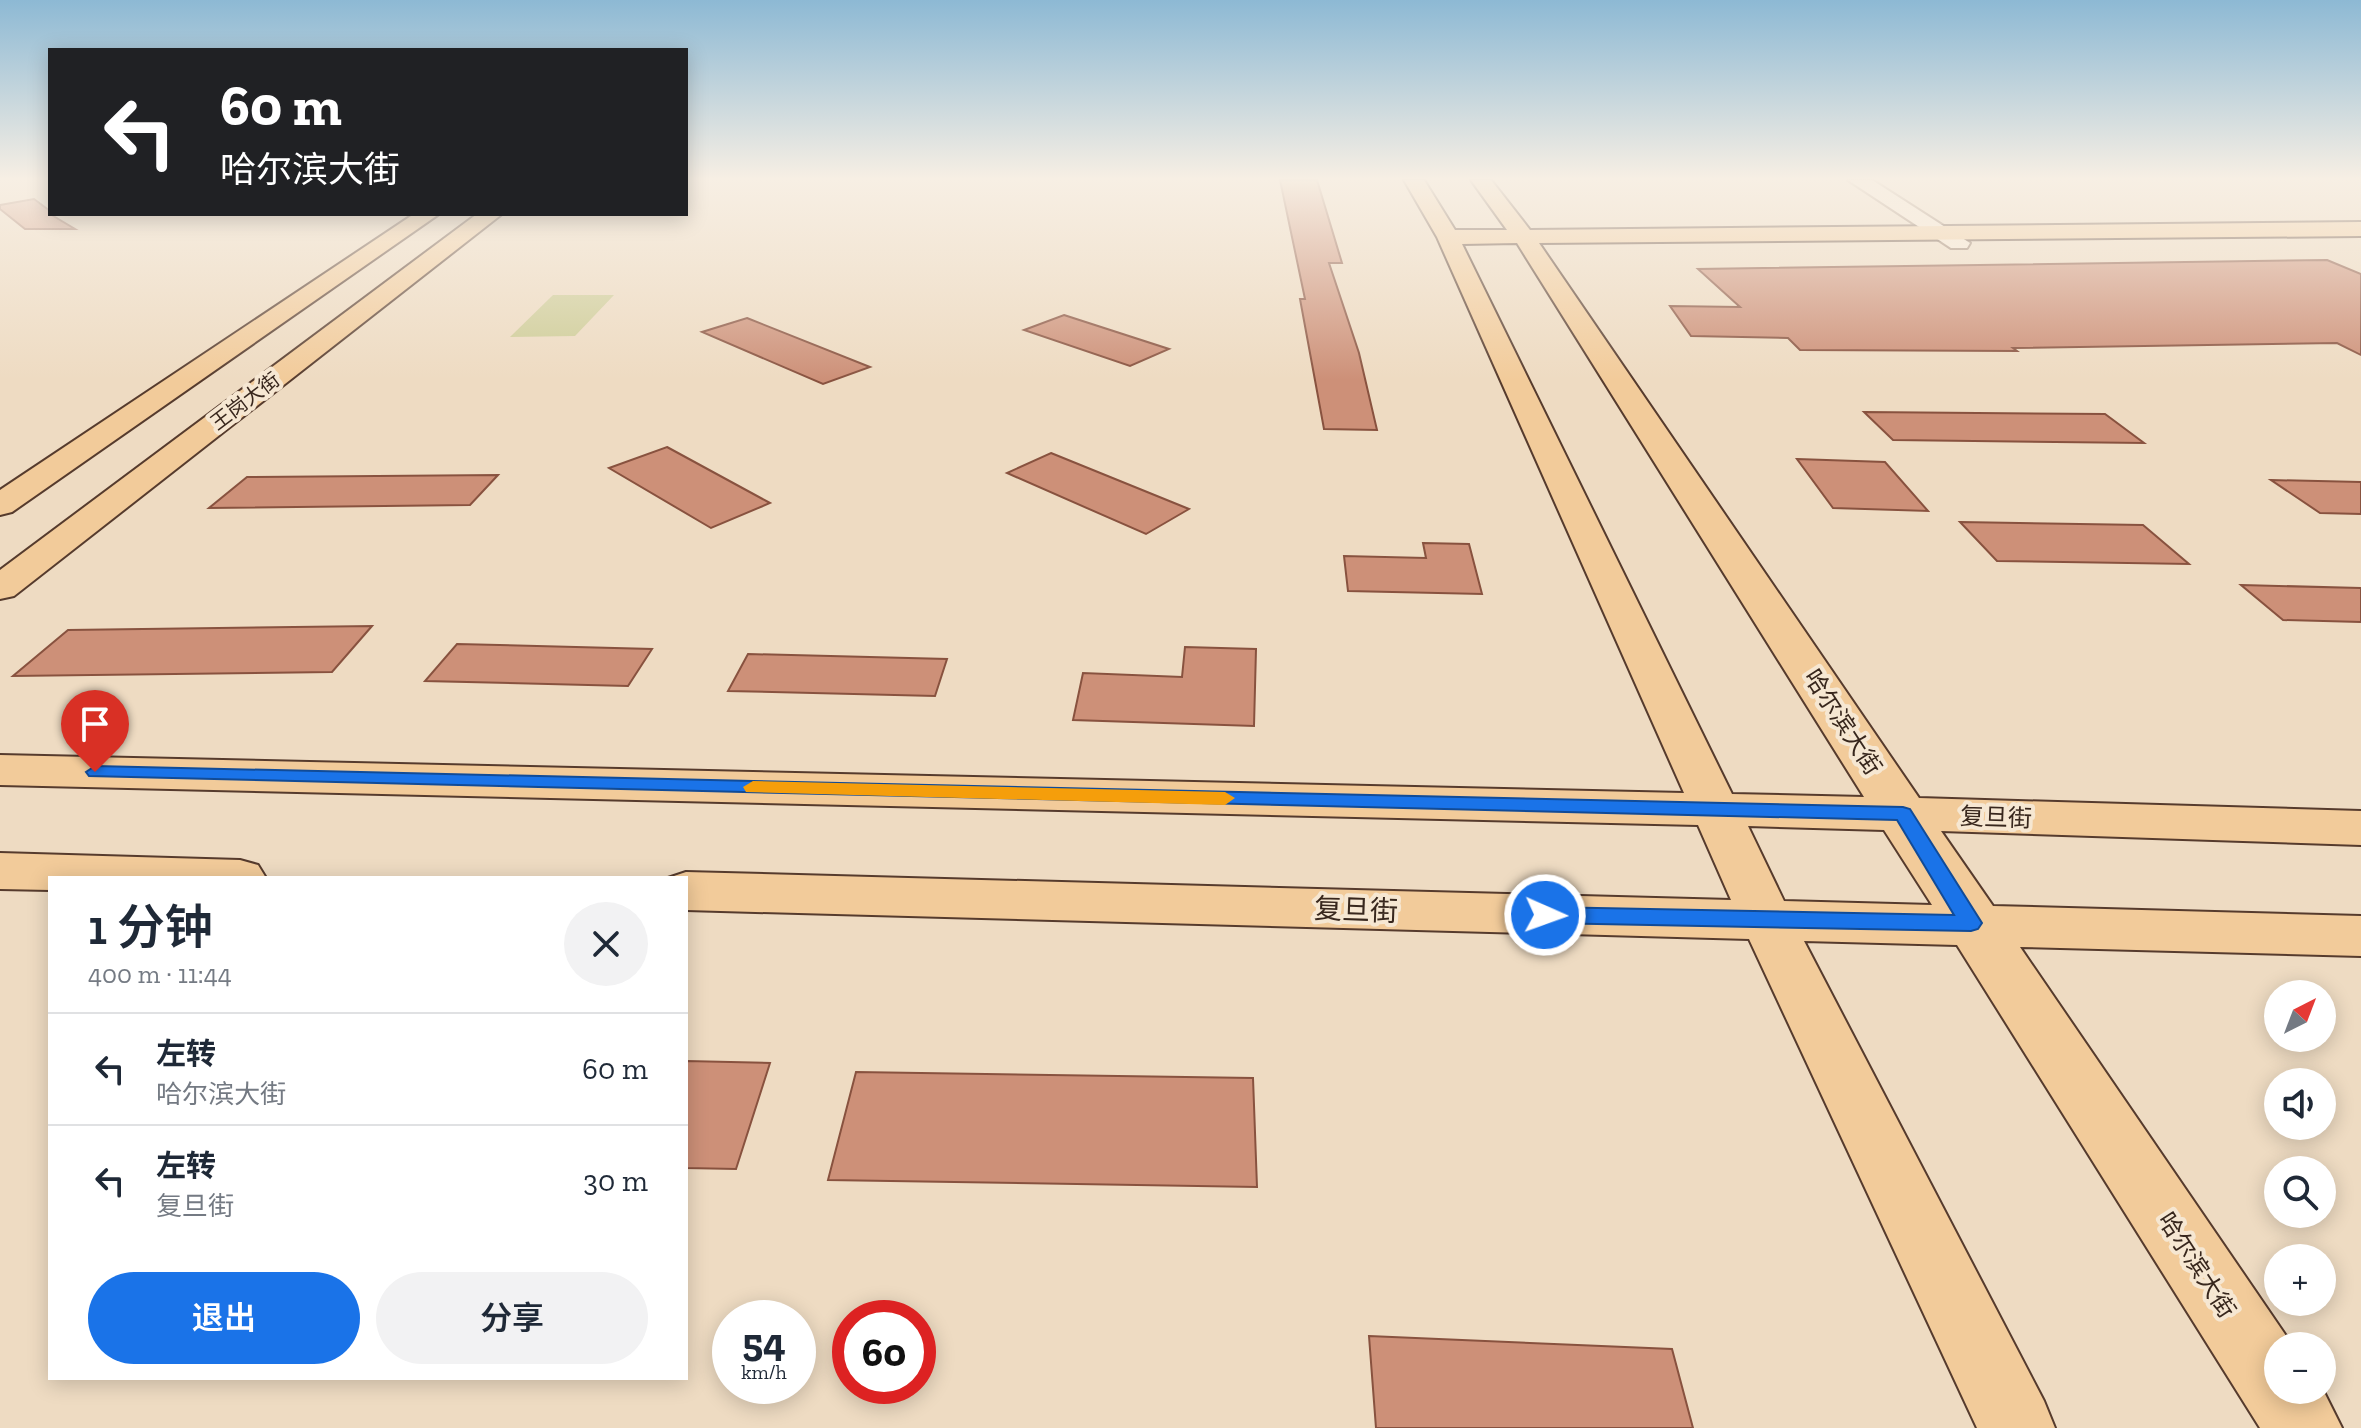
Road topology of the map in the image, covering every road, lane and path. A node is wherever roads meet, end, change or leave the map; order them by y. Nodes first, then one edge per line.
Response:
1 (380, 247) edge
2 (448, 247) edge
3 (1451, 247) edge
4 (1530, 247) edge
5 (0, 505) edge
6 (0, 588) edge
7 (0, 770) edge
8 (1716, 810) junction
9 (1903, 814) junction
10 (2361, 828) edge
11 (0, 871) edge
12 (171, 876) edge
13 (688, 891) edge
14 (1768, 922) junction
15 (1971, 923) junction
16 (2361, 936) edge
17 (2264, 1368) edge
18 (2288, 1404) edge
19 (2017, 1428) edge
20 (2304, 1428) edge

1 - 5 main road
2 - 6 main road, 王岗大街
3 - 8 main road
4 - 9 main road, 哈尔滨大街
7 - 8 main road, 复旦街
8 - 9 main road, 复旦街
8 - 14 main road
9 - 10 main road, 复旦街
9 - 15 main road, 哈尔滨大街
11 - 12 main road
13 - 14 main road, 复旦街
14 - 15 main road, 复旦街
14 - 19 main road
15 - 16 main road, 复旦街
15 - 17 main road, 哈尔滨大街
18 - 20 main road, 哈尔滨大街

